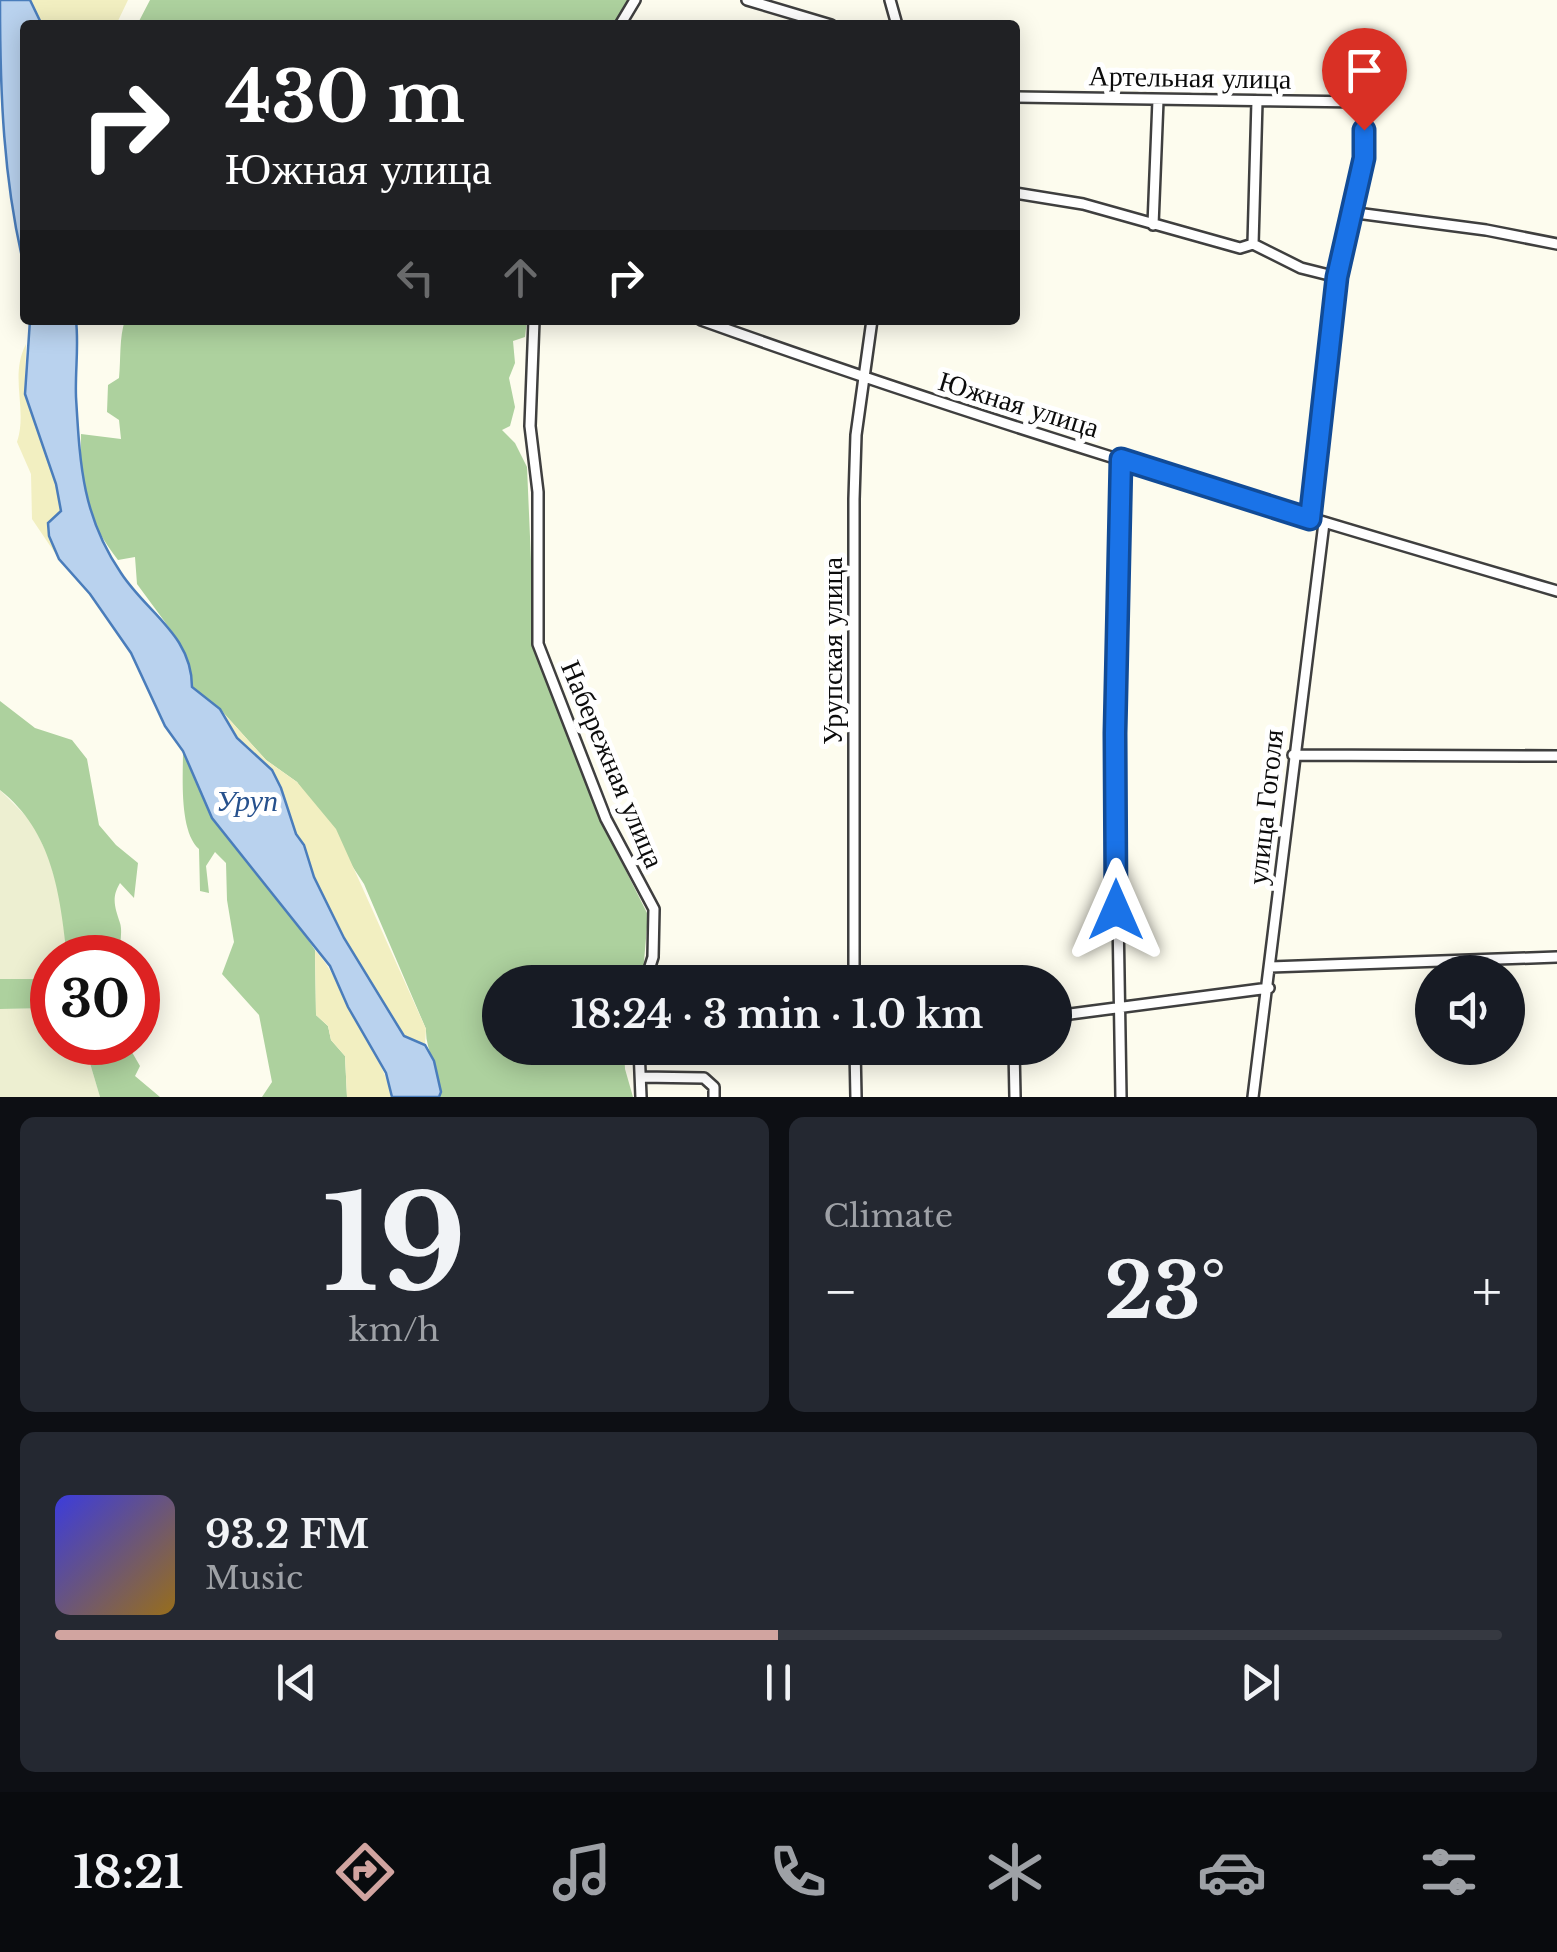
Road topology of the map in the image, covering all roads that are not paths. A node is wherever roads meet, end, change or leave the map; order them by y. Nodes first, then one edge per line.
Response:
1 (747, 0) edge
2 (814, 20) edge
3 (1020, 98) edge
4 (1158, 100) junction
5 (1256, 101) junction
6 (1020, 195) edge
7 (1350, 212) junction
8 (1152, 225) junction
9 (1253, 244) junction
10 (1557, 244) edge
11 (1337, 277) junction
12 (534, 325) edge
13 (715, 325) edge
14 (871, 325) edge
15 (862, 378) junction
16 (1121, 459) junction
17 (1310, 519) junction
18 (1324, 523) junction
19 (1557, 591) edge
20 (1293, 755) junction
21 (1557, 756) edge
22 (1557, 957) edge
23 (651, 965) edge
24 (854, 965) edge
25 (1270, 966) junction
26 (1269, 988) junction
27 (1120, 1009) junction
28 (1072, 1014) edge
29 (640, 1065) edge
30 (855, 1065) edge
31 (1014, 1065) edge
32 (641, 1077) junction
33 (641, 1097) edge
34 (714, 1097) edge
35 (856, 1097) edge
36 (1015, 1097) edge
37 (1121, 1097) edge
38 (1253, 1097) edge

1 - 2 street
3 - 4 street, Артельная улица
4 - 5 street, Артельная улица
4 - 8 street
5 - 7 street, Артельная улица
5 - 9 street
6 - 8 street
7 - 10 street
7 - 11 street
8 - 9 street
9 - 11 street
11 - 17 street
12 - 23 street, Набережная улица
13 - 15 street, Южная улица
14 - 15 street, Урупская улица
15 - 16 street, Южная улица
15 - 24 street, Урупская улица
16 - 17 street, Южная улица
16 - 27 street
17 - 18 street, Южная улица
18 - 19 street, Южная улица
18 - 20 street, улица Гоголя
20 - 21 street
20 - 25 street, улица Гоголя
22 - 25 street
25 - 26 street, улица Гоголя
26 - 27 street
26 - 38 street, улица Гоголя
27 - 28 street
27 - 37 street
29 - 32 street
30 - 35 street
31 - 36 street
32 - 33 street
32 - 34 street

